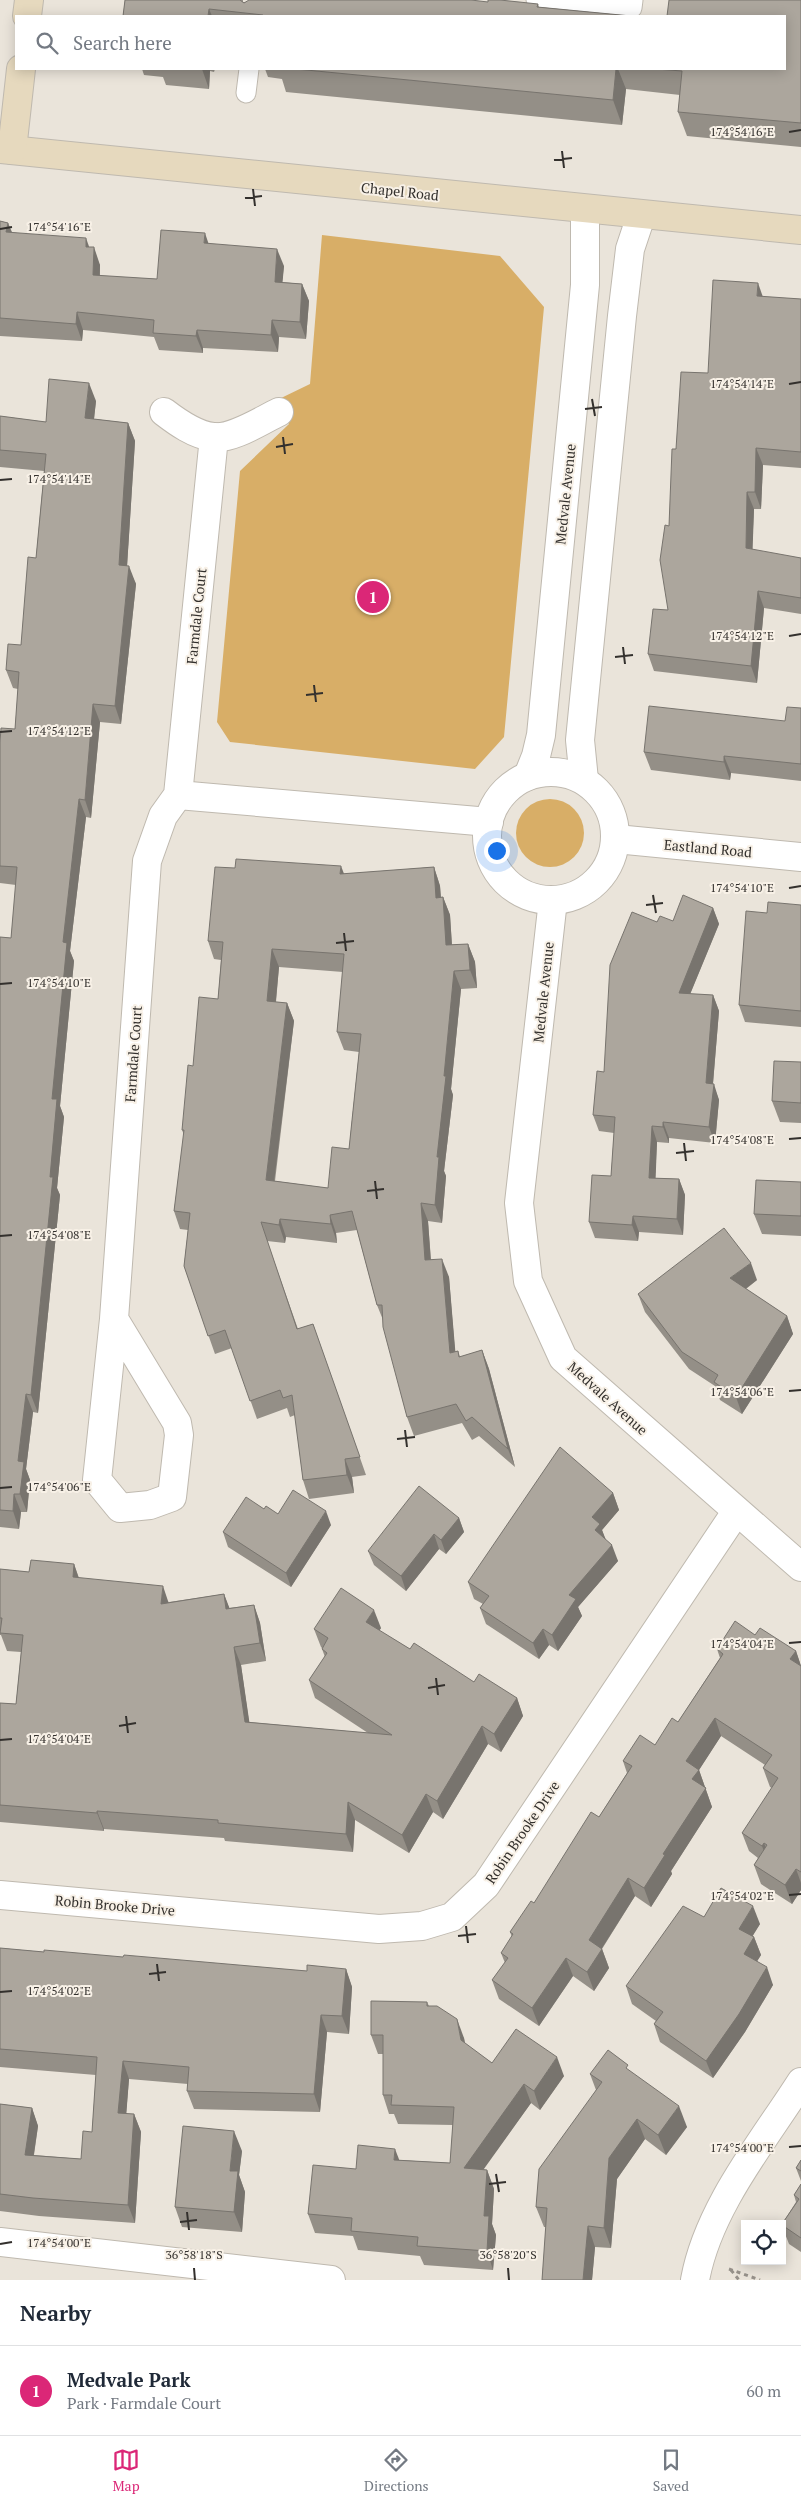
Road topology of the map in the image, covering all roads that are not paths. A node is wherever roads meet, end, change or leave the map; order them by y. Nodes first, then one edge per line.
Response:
1 (29, 0) edge
2 (536, 0) edge
3 (633, 0) edge
4 (27, 15) edge
5 (21, 70) edge
6 (249, 70) edge
7 (246, 93) dead end
8 (6, 150) edge
9 (585, 210) junction
10 (641, 216) junction
11 (801, 230) edge
12 (164, 412) dead end
13 (279, 412) dead end
14 (214, 437) junction
15 (528, 776) junction
16 (584, 780) junction
17 (178, 795) junction
18 (488, 822) junction
19 (616, 839) junction
20 (801, 856) edge
21 (553, 900) junction
22 (114, 1319) junction
23 (736, 1512) junction
24 (801, 1567) edge
25 (0, 1895) edge
26 (801, 2082) edge
27 (0, 2242) edge
28 (331, 2280) edge
29 (695, 2280) edge

1 - 4 main road
2 - 3 lane
5 - 8 main road
6 - 7 lane
8 - 9 main road, Chapel Road
9 - 10 main road, Chapel Road
9 - 15 street, Medvale Avenue
10 - 11 main road, Chapel Road
10 - 16 street
12 - 14 street
13 - 14 street
14 - 17 street, Farmdale Court
15 - 16 street
15 - 18 street
16 - 19 street
17 - 18 street
17 - 22 street, Farmdale Court
18 - 21 street
19 - 20 street, Eastland Road
19 - 21 street
21 - 23 street, Medvale Avenue
22 - 22 street, Farmdale Court
23 - 24 street, Medvale Avenue
23 - 25 street, Robin Brooke Drive
26 - 29 street
27 - 28 street

